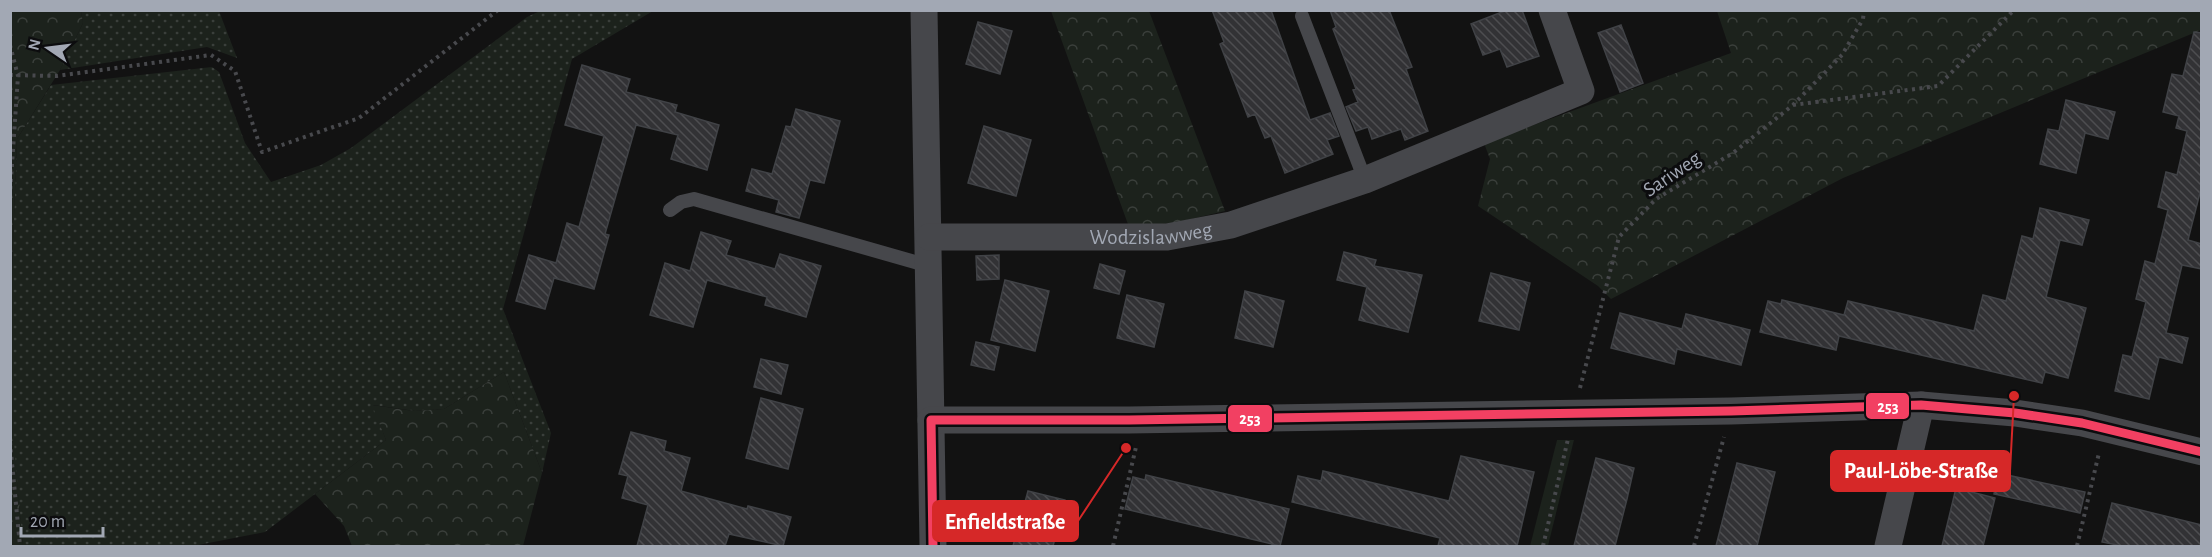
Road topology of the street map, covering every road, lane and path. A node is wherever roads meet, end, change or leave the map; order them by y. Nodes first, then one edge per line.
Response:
1 (498, 10) edge
2 (924, 10) edge
3 (1552, 10) edge
4 (1864, 10) edge
5 (2014, 10) edge
6 (1302, 16) dead end
7 (10, 45) edge
8 (10, 75) edge
9 (18, 76) junction
10 (1792, 105) junction
11 (1365, 180) junction
12 (10, 194) edge
13 (670, 210) dead end
14 (929, 237) junction
15 (929, 266) junction
16 (1921, 405) junction
17 (1574, 411) junction
18 (1731, 411) junction
19 (931, 420) junction
20 (1142, 420) junction
21 (2105, 429) junction
22 (10, 442) edge
23 (2202, 452) edge
24 (20, 546) edge
25 (933, 546) edge
26 (1113, 546) edge
27 (1543, 546) edge
28 (1694, 546) edge
29 (1888, 546) edge
30 (2077, 546) edge

1 - 9 path
2 - 14 street
3 - 11 street, Wodzislawweg
4 - 10 path, Sariweg
5 - 10 path
6 - 11 lane
7 - 9 path
8 - 9 path
9 - 12 path
10 - 17 path, Sariweg
11 - 14 street, Wodzislawweg
13 - 15 lane
14 - 15 street
15 - 19 street
16 - 18 street
16 - 21 street
16 - 29 street
17 - 18 street
17 - 20 street
17 - 27 path, Sariweg
18 - 28 path
19 - 20 street
19 - 25 street
20 - 26 path
21 - 23 street
21 - 30 path
22 - 24 path

